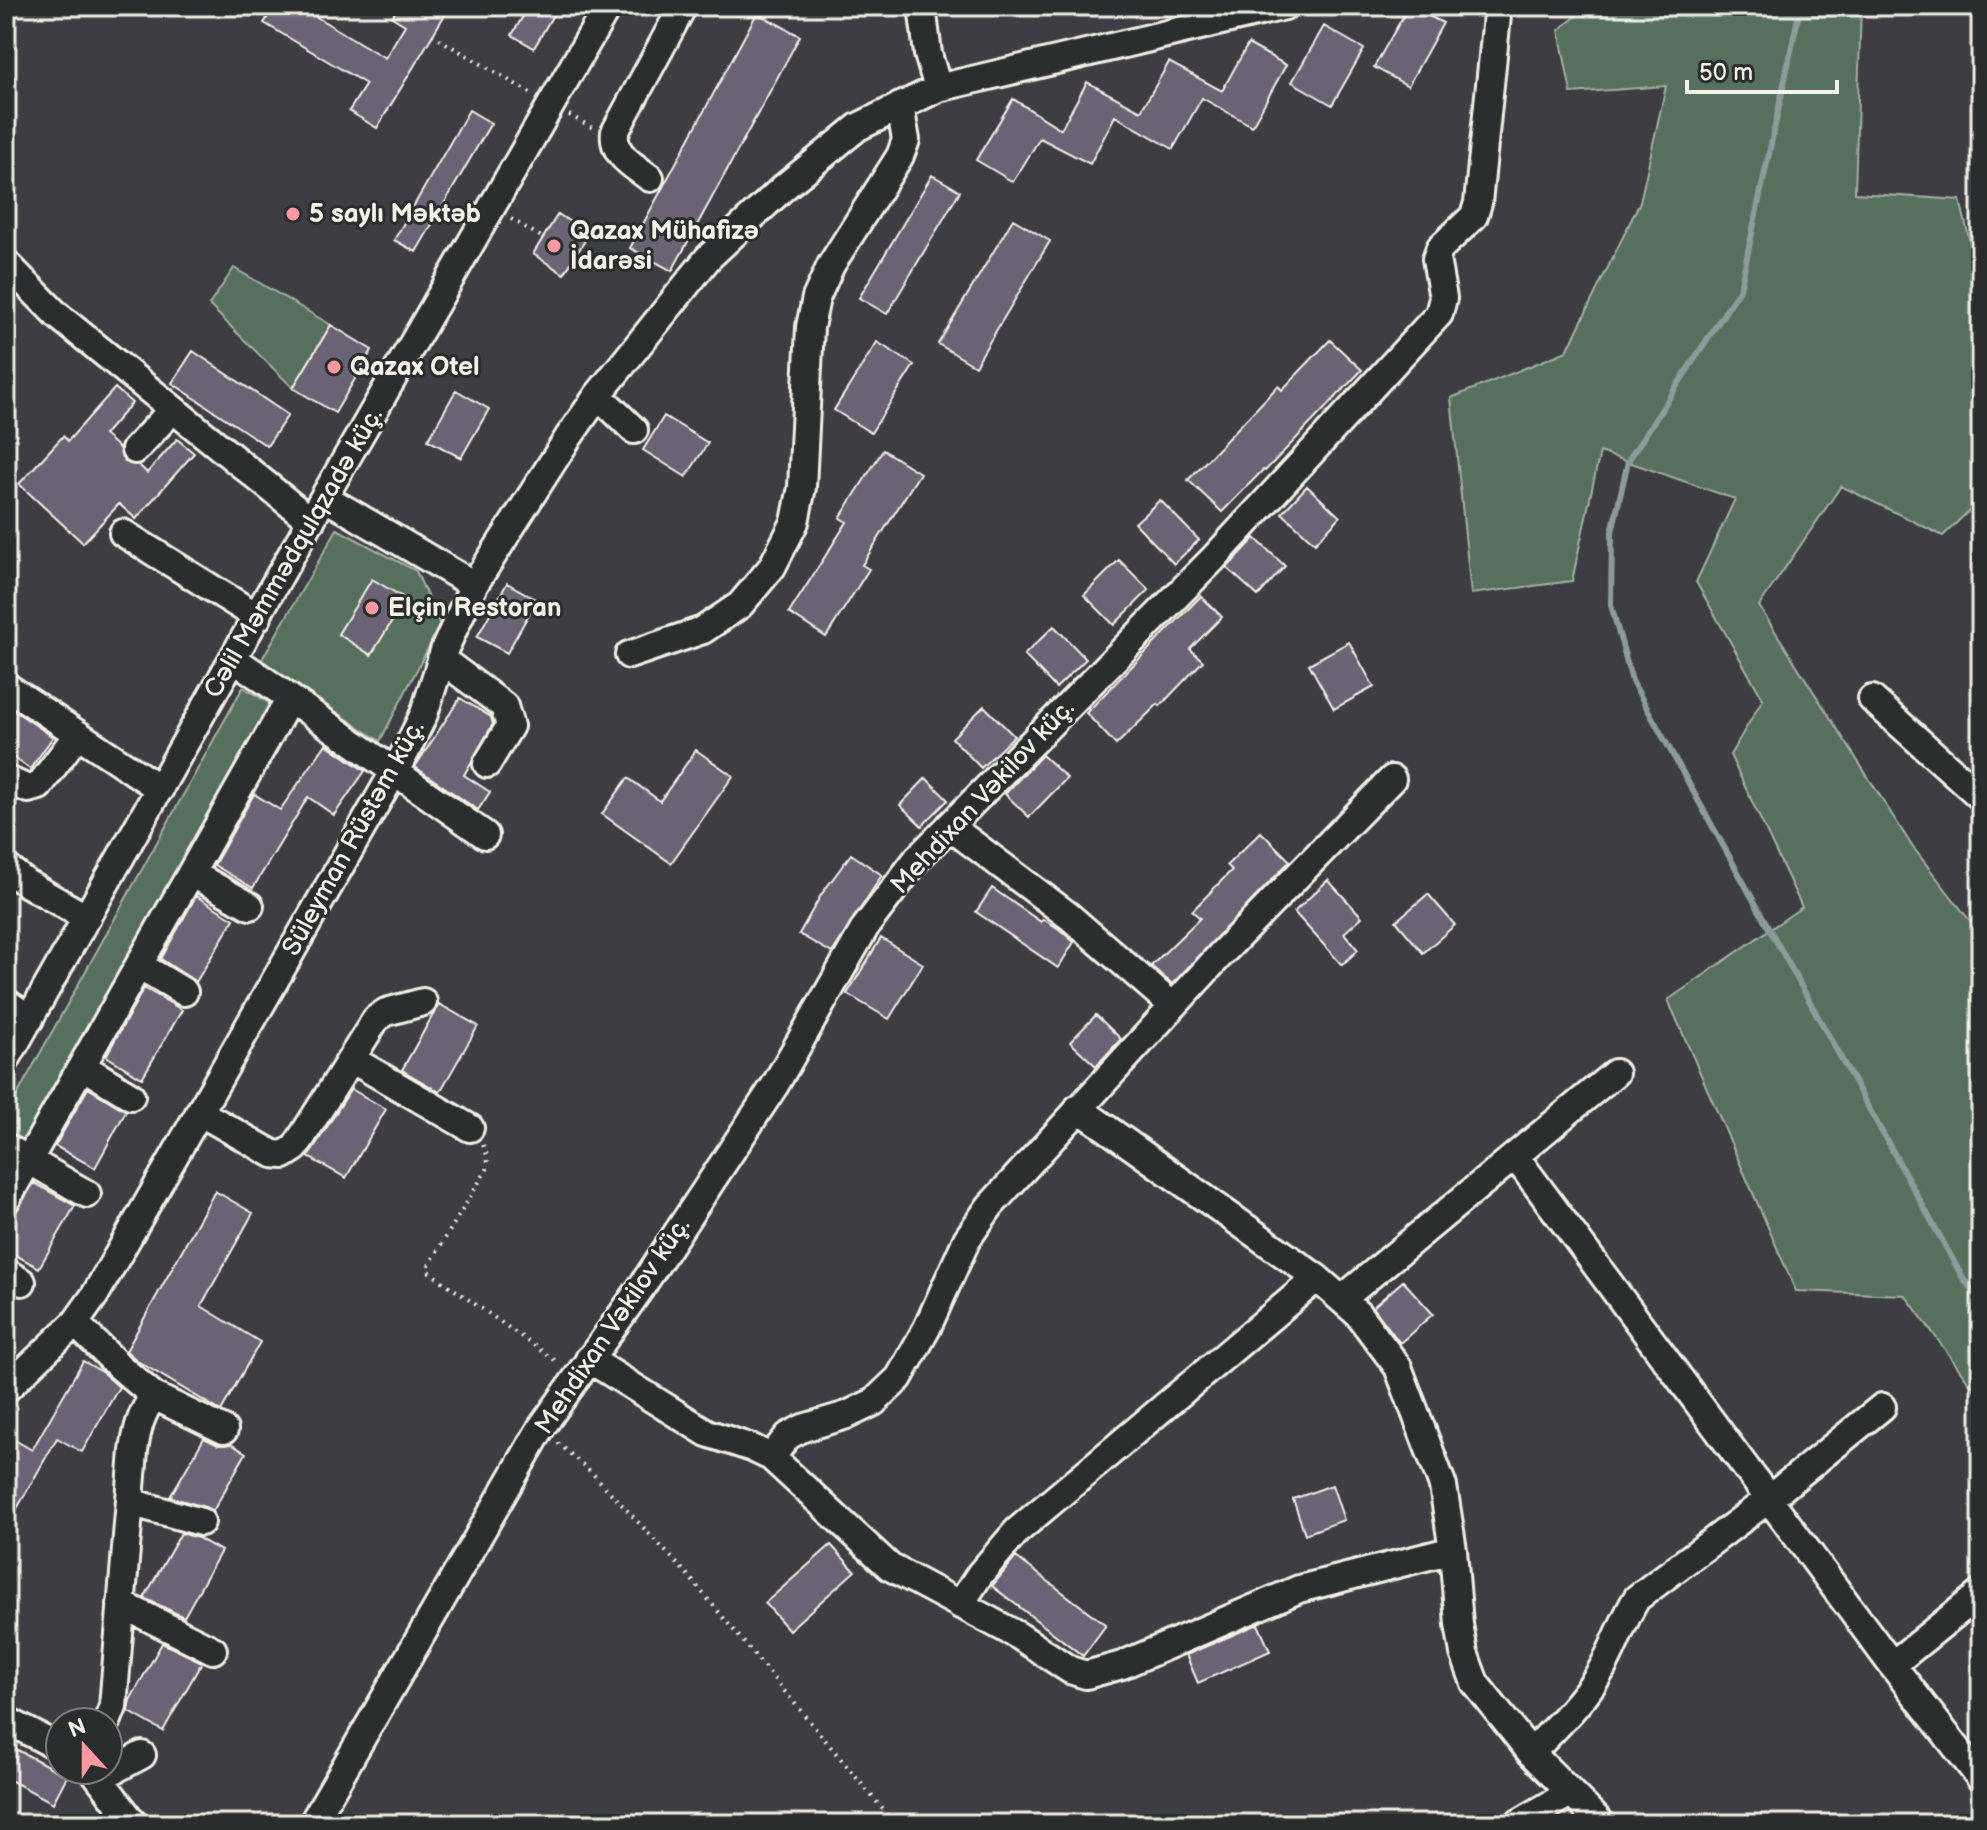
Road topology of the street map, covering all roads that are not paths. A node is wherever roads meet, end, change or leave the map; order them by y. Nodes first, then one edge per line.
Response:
1 (608, 6) edge
2 (922, 6) edge
3 (1285, 6) edge
4 (1498, 6) edge
5 (671, 10) edge
6 (938, 88) junction
7 (900, 106) junction
8 (650, 178) dead end
9 (6, 263) edge
10 (598, 395) junction
11 (173, 409) junction
12 (634, 430) dead end
13 (135, 450) dead end
14 (324, 497) junction
15 (311, 521) junction
16 (123, 533) dead end
17 (474, 585) junction
18 (258, 617) junction
19 (629, 655) dead end
20 (234, 659) junction
21 (441, 659) junction
22 (6, 686) edge
23 (290, 698) junction
24 (1872, 699) dead end
25 (77, 735) junction
26 (487, 764) dead end
27 (394, 771) junction
28 (6, 779) edge
29 (1392, 779) dead end
30 (160, 789) junction
31 (1981, 797) edge
32 (949, 826) junction
33 (485, 835) dead end
34 (6, 867) edge
35 (191, 873) junction
36 (250, 906) dead end
37 (87, 918) junction
38 (139, 965) junction
39 (184, 992) dead end
40 (6, 1002) edge
41 (423, 1002) dead end
42 (1173, 1006) junction
43 (30, 1019) junction
44 (351, 1059) junction
45 (6, 1060) edge
46 (82, 1066) junction
47 (1615, 1073) dead end
48 (131, 1096) dead end
49 (1078, 1108) junction
50 (199, 1112) junction
51 (470, 1128) road end
52 (17, 1154) edge
53 (1515, 1156) junction
54 (87, 1194) dead end
55 (6, 1200) edge
56 (1317, 1278) junction
57 (1342, 1299) junction
58 (75, 1323) junction
59 (583, 1367) junction
60 (6, 1389) edge
61 (154, 1396) junction
62 (1882, 1407) dead end
63 (224, 1430) dead end
64 (771, 1457) junction
65 (1770, 1498) junction
66 (130, 1502) junction
67 (201, 1522) dead end
68 (1453, 1550) junction
69 (1981, 1593) edge
70 (121, 1604) junction
71 (960, 1605) junction
72 (213, 1650) dead end
73 (1892, 1665) junction
74 (113, 1706) edge
75 (6, 1720) edge
76 (44, 1740) edge
77 (1531, 1753) junction
78 (142, 1755) dead end
79 (124, 1763) edge
80 (1981, 1779) edge
81 (106, 1786) edge
82 (1570, 1793) junction
83 (134, 1824) edge
84 (312, 1824) edge
85 (1517, 1824) edge
86 (1602, 1824) edge

1 - 14 street, Cəlil Məmmədqulqzadə küç.
2 - 6 street
3 - 6 street, Süleyman Rüstəm küç.
4 - 32 street, Mehdixan Vəkilov küç.
5 - 8 street
6 - 7 street, Süleyman Rüstəm küç.
7 - 10 street, Süleyman Rüstəm küç.
7 - 19 street
9 - 11 street
10 - 12 street
10 - 17 street, Süleyman Rüstəm küç.
11 - 13 street
11 - 15 street
14 - 15 street, Cəlil Məmmədqulqzadə küç.
14 - 17 street
15 - 18 street, Cəlil Məmmədqulqzadə küç.
16 - 18 street
17 - 21 street, Süleyman Rüstəm küç.
18 - 20 street, Cəlil Məmmədqulqzadə küç.
20 - 23 street
20 - 30 street, Cəlil Məmmədqulqzadə küç.
21 - 26 street
21 - 27 street, Süleyman Rüstəm küç.
22 - 25 street
23 - 27 street
23 - 35 street
24 - 31 street
25 - 28 street
25 - 30 street
27 - 33 street
27 - 50 street, Süleyman Rüstəm küç.
29 - 42 street
30 - 37 street, Cəlil Məmmədqulqzadə küç.
32 - 42 street
32 - 59 street, Mehdixan Vəkilov küç.
34 - 37 street
35 - 36 street
35 - 38 street
37 - 43 street, Cəlil Məmmədqulqzadə küç.
38 - 39 street
38 - 46 street
40 - 43 street
41 - 44 street
42 - 49 street
43 - 45 street, Cəlil Məmmədqulqzadə küç.
44 - 50 street
44 - 51 street
46 - 48 street
46 - 52 street
47 - 53 street
49 - 56 street
49 - 64 street
50 - 58 street, Süleyman Rüstəm küç.
52 - 54 street
52 - 55 street
53 - 57 street
53 - 65 street
56 - 57 street
56 - 71 street
57 - 68 street
58 - 60 street, Süleyman Rüstəm küç.
58 - 61 street
59 - 64 street
59 - 84 street, Mehdixan Vəkilov küç.
61 - 63 street
61 - 66 street
62 - 65 street
64 - 71 street
65 - 73 street
65 - 77 street
66 - 67 street
66 - 70 street
68 - 71 street
68 - 77 street
69 - 73 street
70 - 72 street
70 - 74 street
73 - 80 street
75 - 76 street
77 - 82 street
78 - 79 street
81 - 83 street
82 - 85 street
82 - 86 street

